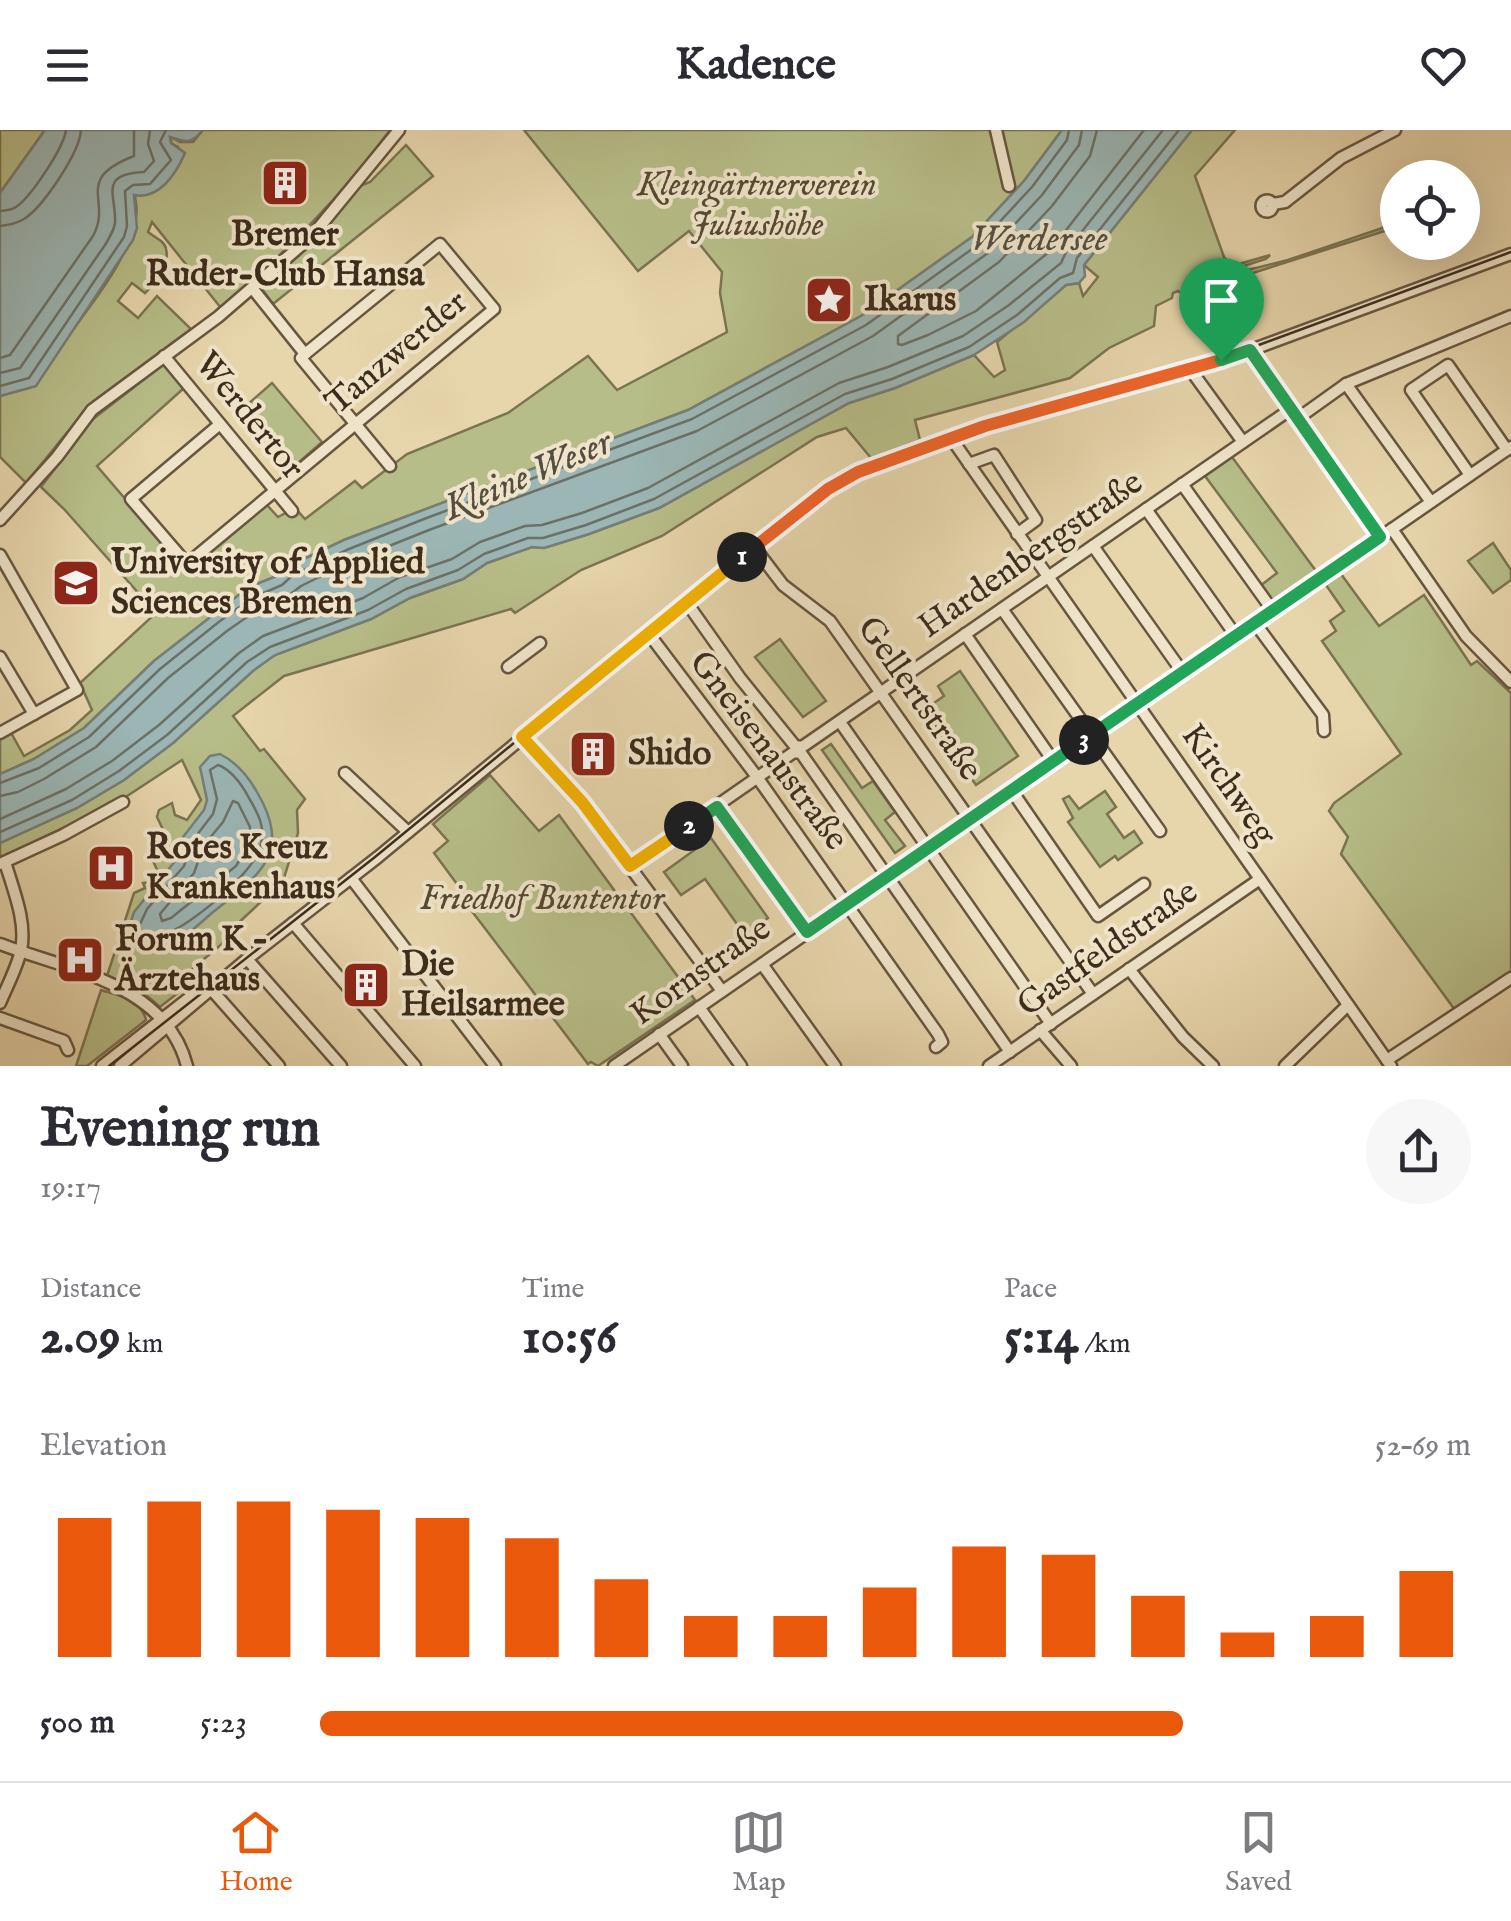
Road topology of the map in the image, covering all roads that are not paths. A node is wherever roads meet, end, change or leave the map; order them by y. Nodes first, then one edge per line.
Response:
1 (398, 130) edge
2 (996, 130) edge
3 (1395, 130) edge
4 (1009, 186) dead end
5 (1272, 204) dead end
6 (1511, 254) edge
7 (253, 289) junction
8 (1511, 316) edge
9 (1250, 350) junction
10 (305, 354) junction
11 (164, 356) junction
12 (1190, 369) junction
13 (1346, 384) junction
14 (1294, 414) junction
15 (355, 422) junction
16 (220, 424) junction
17 (951, 438) junction
18 (1243, 442) junction
19 (1509, 448) edge
20 (969, 464) junction
21 (390, 466) dead end
22 (1470, 475) junction
23 (1182, 484) junction
24 (275, 490) junction
25 (1431, 502) junction
26 (1146, 509) junction
27 (292, 511) dead end
28 (0, 520) edge
29 (1392, 529) junction
30 (1016, 534) junction
31 (1380, 537) junction
32 (1092, 546) junction
33 (754, 547) junction
34 (0, 555) edge
35 (1048, 576) junction
36 (687, 602) junction
37 (1002, 609) junction
38 (1273, 611) junction
39 (1255, 623) junction
40 (649, 634) junction
41 (965, 634) junction
42 (1236, 636) junction
43 (540, 642) dead end
44 (0, 656) edge
45 (508, 667) dead end
46 (1183, 673) junction
47 (1511, 682) edge
48 (880, 694) junction
49 (1137, 704) junction
50 (34, 714) junction
51 (840, 722) junction
52 (1324, 731) dead end
53 (0, 733) edge
54 (1092, 735) junction
55 (522, 737) junction
56 (802, 750) junction
57 (1054, 762) junction
58 (345, 773) dead end
59 (757, 778) junction
60 (1012, 791) junction
61 (123, 802) dead end
62 (717, 807) junction
63 (970, 820) junction
64 (1160, 831) dead end
65 (408, 832) junction
66 (929, 848) junction
67 (2, 863) edge
68 (630, 866) junction
69 (888, 877) junction
70 (351, 878) junction
71 (1260, 878) junction
72 (1144, 884) dead end
73 (846, 904) junction
74 (293, 923) junction
75 (807, 932) junction
76 (0, 944) edge
77 (20, 952) junction
78 (247, 959) junction
79 (762, 964) junction
80 (1129, 969) junction
81 (1511, 978) edge
82 (211, 990) junction
83 (722, 991) junction
84 (1093, 994) junction
85 (0, 1003) edge
86 (699, 1006) junction
87 (1348, 1006) junction
88 (0, 1018) edge
89 (163, 1024) junction
90 (1046, 1027) junction
91 (659, 1034) junction
92 (936, 1046) dead end
93 (68, 1050) dead end
94 (1010, 1052) junction
95 (1389, 1063) edge
96 (102, 1066) edge
97 (120, 1066) edge
98 (187, 1066) edge
99 (279, 1066) edge
100 (341, 1066) edge
101 (415, 1066) edge
102 (495, 1066) edge
103 (614, 1066) edge
104 (682, 1066) edge
105 (741, 1066) edge
106 (835, 1066) edge
107 (989, 1066) edge
108 (1071, 1066) edge
109 (1213, 1066) edge
110 (1285, 1066) edge

1 - 7 street
2 - 4 street
3 - 5 street
6 - 9 street
7 - 10 street
7 - 11 street
8 - 13 street, Hardenbergstraße
9 - 12 street
9 - 14 street
10 - 15 street
10 - 15 street, Tanzwerder
11 - 16 street, Werdertor
11 - 28 street
12 - 17 street
12 - 18 street
13 - 14 street, Hardenbergstraße
13 - 25 street
14 - 18 street, Hardenbergstraße
14 - 31 street
15 - 21 street
15 - 24 street, Tanzwerder
16 - 24 street, Werdertor
16 - 24 street, Tanzwerder
17 - 20 street, Kirchweg
17 - 33 street
18 - 23 street, Hardenbergstraße
19 - 22 street, Kornstraße
19 - 22 street
20 - 30 street, Kirchweg
20 - 30 street
22 - 25 street, Kornstraße
23 - 26 street, Hardenbergstraße
23 - 38 street
24 - 27 street, Werdertor
25 - 29 street, Kornstraße
26 - 32 street, Hardenbergstraße
26 - 42 street
29 - 31 street, Kornstraße
29 - 47 street
30 - 35 street, Kirchweg
31 - 38 street, Kornstraße
32 - 35 street, Hardenbergstraße
32 - 46 street
33 - 36 street
33 - 48 street, Gellertstraße
34 - 50 street
35 - 37 street, Hardenbergstraße
35 - 49 street, Kirchweg
36 - 40 street
36 - 56 street
37 - 41 street, Hardenbergstraße
37 - 54 street
38 - 39 street, Kornstraße
39 - 42 street, Kornstraße
39 - 52 street
40 - 55 street
40 - 59 street, Gneisenaustraße
41 - 48 street, Hardenbergstraße
41 - 57 street
42 - 46 street, Kornstraße
43 - 45 street
44 - 50 street
46 - 49 street, Kornstraße
48 - 51 street, Hardenbergstraße
48 - 63 street, Gellertstraße
49 - 54 street, Kornstraße
49 - 71 street, Kirchweg
50 - 53 street
51 - 56 street, Hardenbergstraße
51 - 66 street
54 - 57 street, Kornstraße
54 - 64 street
55 - 65 street
55 - 68 street
56 - 59 street, Hardenbergstraße
56 - 69 street
57 - 60 street, Kornstraße
58 - 65 street
59 - 62 street, Hardenbergstraße
59 - 73 street, Gneisenaustraße
60 - 63 street, Kornstraße
60 - 72 street
61 - 67 street
62 - 68 street, Hardenbergstraße
62 - 75 street
63 - 66 street, Kornstraße
63 - 84 street, Gellertstraße
65 - 70 street
66 - 69 street, Kornstraße
66 - 90 street
67 - 77 street
68 - 83 street
69 - 73 street, Kornstraße
69 - 94 street
70 - 74 street
70 - 102 street
71 - 80 street, Gastfeldstraße
71 - 87 street, Kirchweg
73 - 75 street, Kornstraße
73 - 92 street, Gneisenaustraße
74 - 78 street
74 - 101 street
75 - 79 street, Kornstraße
76 - 77 street
77 - 85 street
77 - 89 street
78 - 82 street
78 - 89 street
78 - 100 street
79 - 83 street, Kornstraße
79 - 106 street
80 - 84 street, Gastfeldstraße
80 - 109 street
81 - 95 street
82 - 89 street
82 - 99 street
83 - 86 street, Kornstraße
84 - 90 street, Gastfeldstraße
86 - 91 street, Kornstraße
86 - 105 street
87 - 95 street, Kirchweg
87 - 110 street
88 - 93 street
89 - 96 street
89 - 97 street
89 - 98 street
90 - 94 street, Gastfeldstraße
90 - 108 street
91 - 103 street, Kornstraße
91 - 104 street
94 - 107 street, Gastfeldstraße

